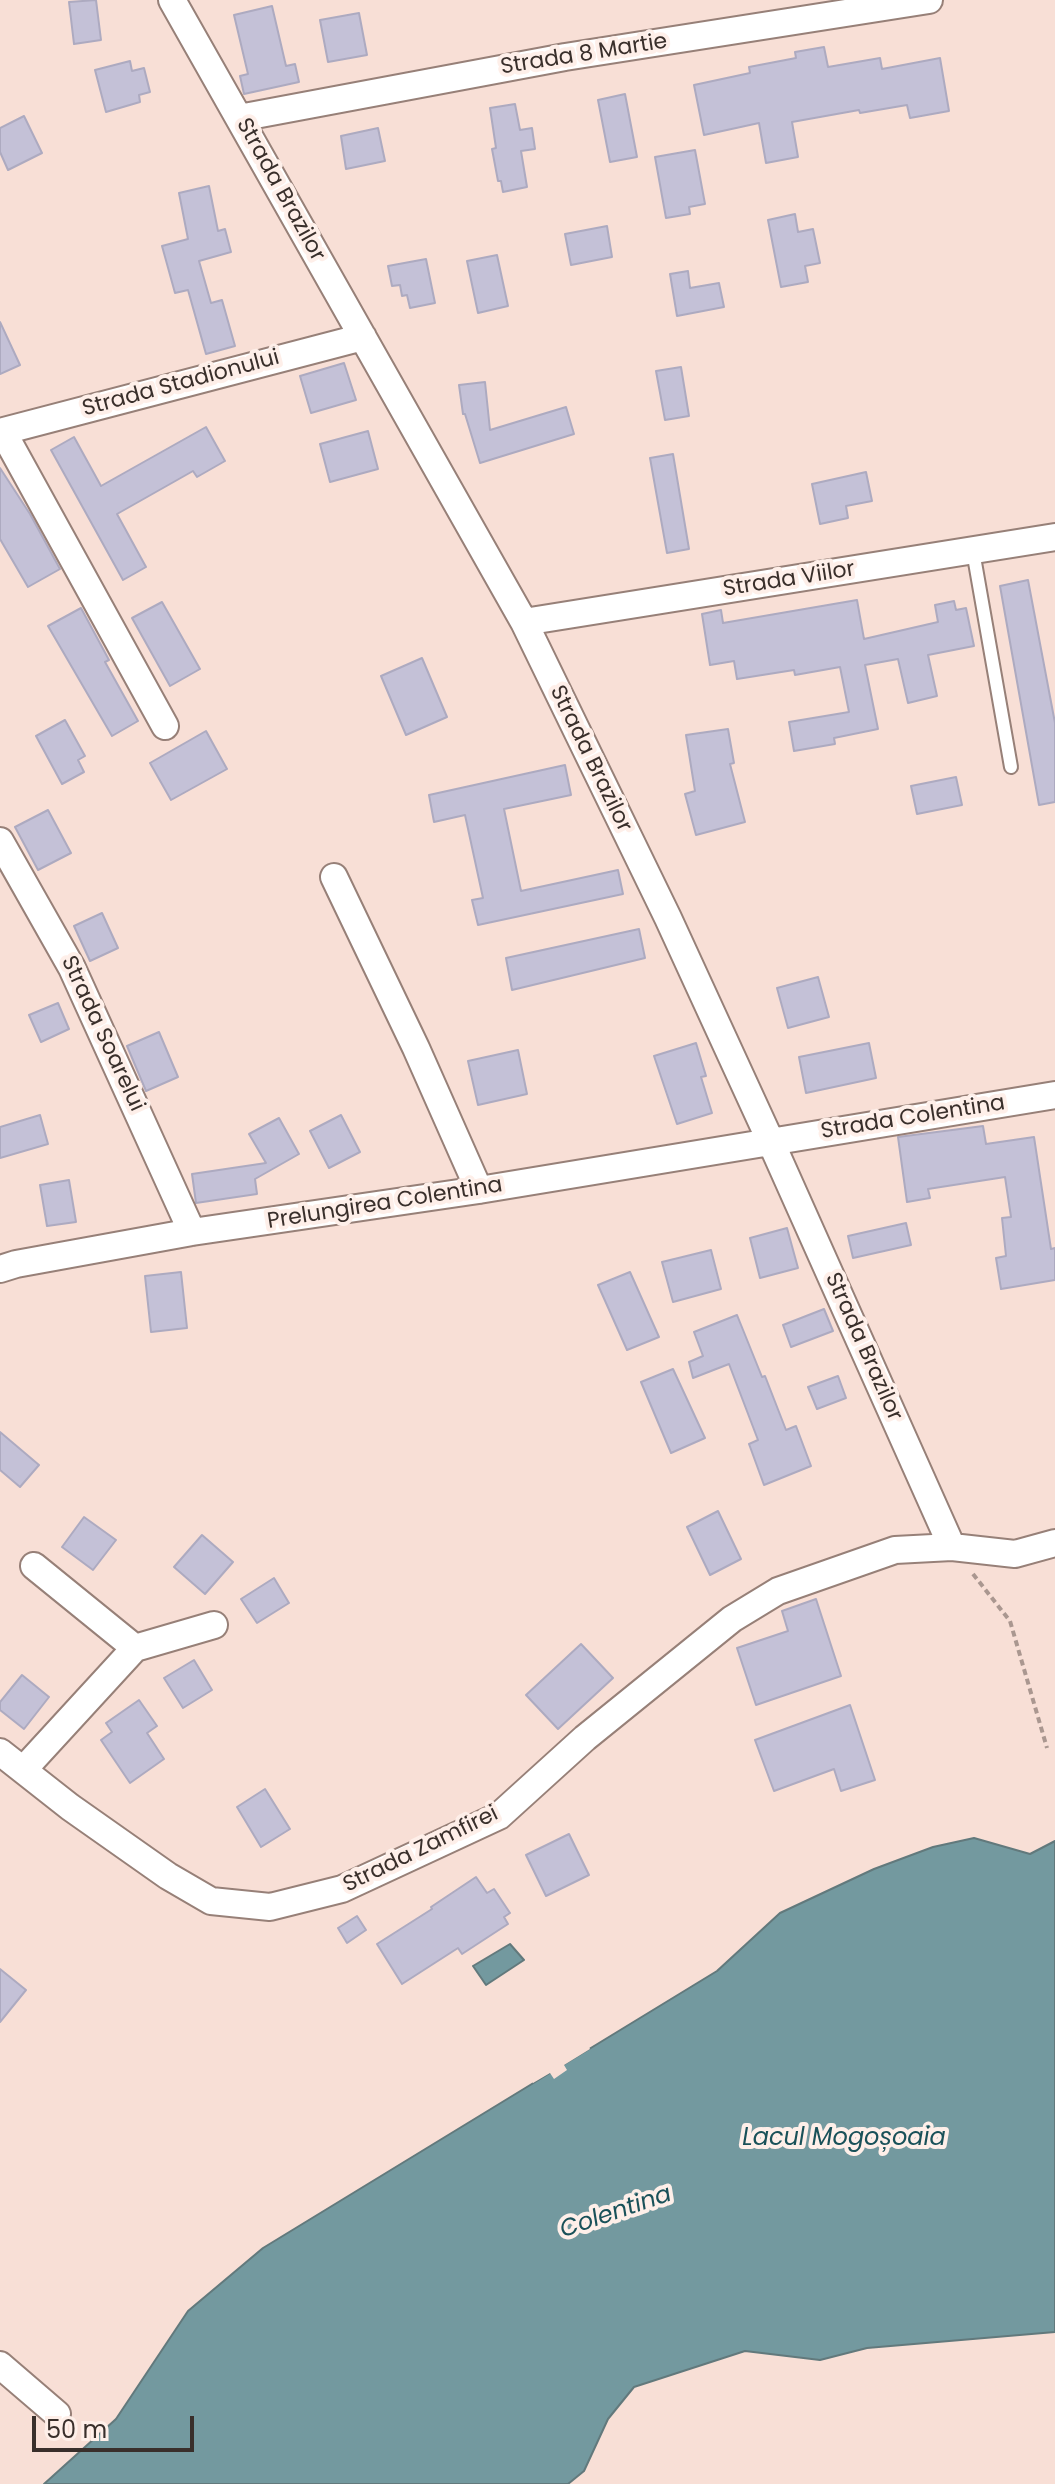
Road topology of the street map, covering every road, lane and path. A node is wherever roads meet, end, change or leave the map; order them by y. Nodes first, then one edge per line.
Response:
1 (172, 0) edge
2 (929, 0) edge
3 (239, 118) junction
4 (363, 337) junction
5 (2, 432) edge
6 (1055, 537) edge
7 (973, 551) junction
8 (524, 622) junction
9 (165, 726) dead end
10 (1011, 767) dead end
11 (0, 841) edge
12 (334, 877) dead end
13 (1055, 1095) edge
14 (770, 1140) junction
15 (479, 1190) junction
16 (192, 1232) junction
17 (1, 1268) edge
18 (1055, 1543) edge
19 (952, 1547) junction
20 (34, 1566) dead end
21 (214, 1625) dead end
22 (135, 1648) junction
23 (1047, 1748) dead end
24 (0, 1752) edge
25 (23, 1770) junction
26 (0, 2365) edge
27 (57, 2414) dead end

1 - 3 street, Strada Brazilor
2 - 3 street, Strada 8 Martie
3 - 4 street, Strada Brazilor
4 - 5 street, Strada Stadionului
4 - 8 street, Strada Brazilor
5 - 9 street
6 - 7 street, Strada Viilor
7 - 8 street, Strada Viilor
7 - 10 lane
8 - 14 street, Strada Brazilor
11 - 16 street, Strada Soarelui
12 - 15 street
13 - 14 street, Strada Colentina
14 - 15 street, Prelungirea Colentina
14 - 19 street, Strada Brazilor
15 - 16 street, Prelungirea Colentina
16 - 17 street, Prelungirea Colentina
18 - 19 street, Strada Zamfirei
19 - 23 path
19 - 25 street, Strada Zamfirei
20 - 22 street
21 - 22 street
22 - 25 street
24 - 25 street, Strada Zamfirei
26 - 27 street

